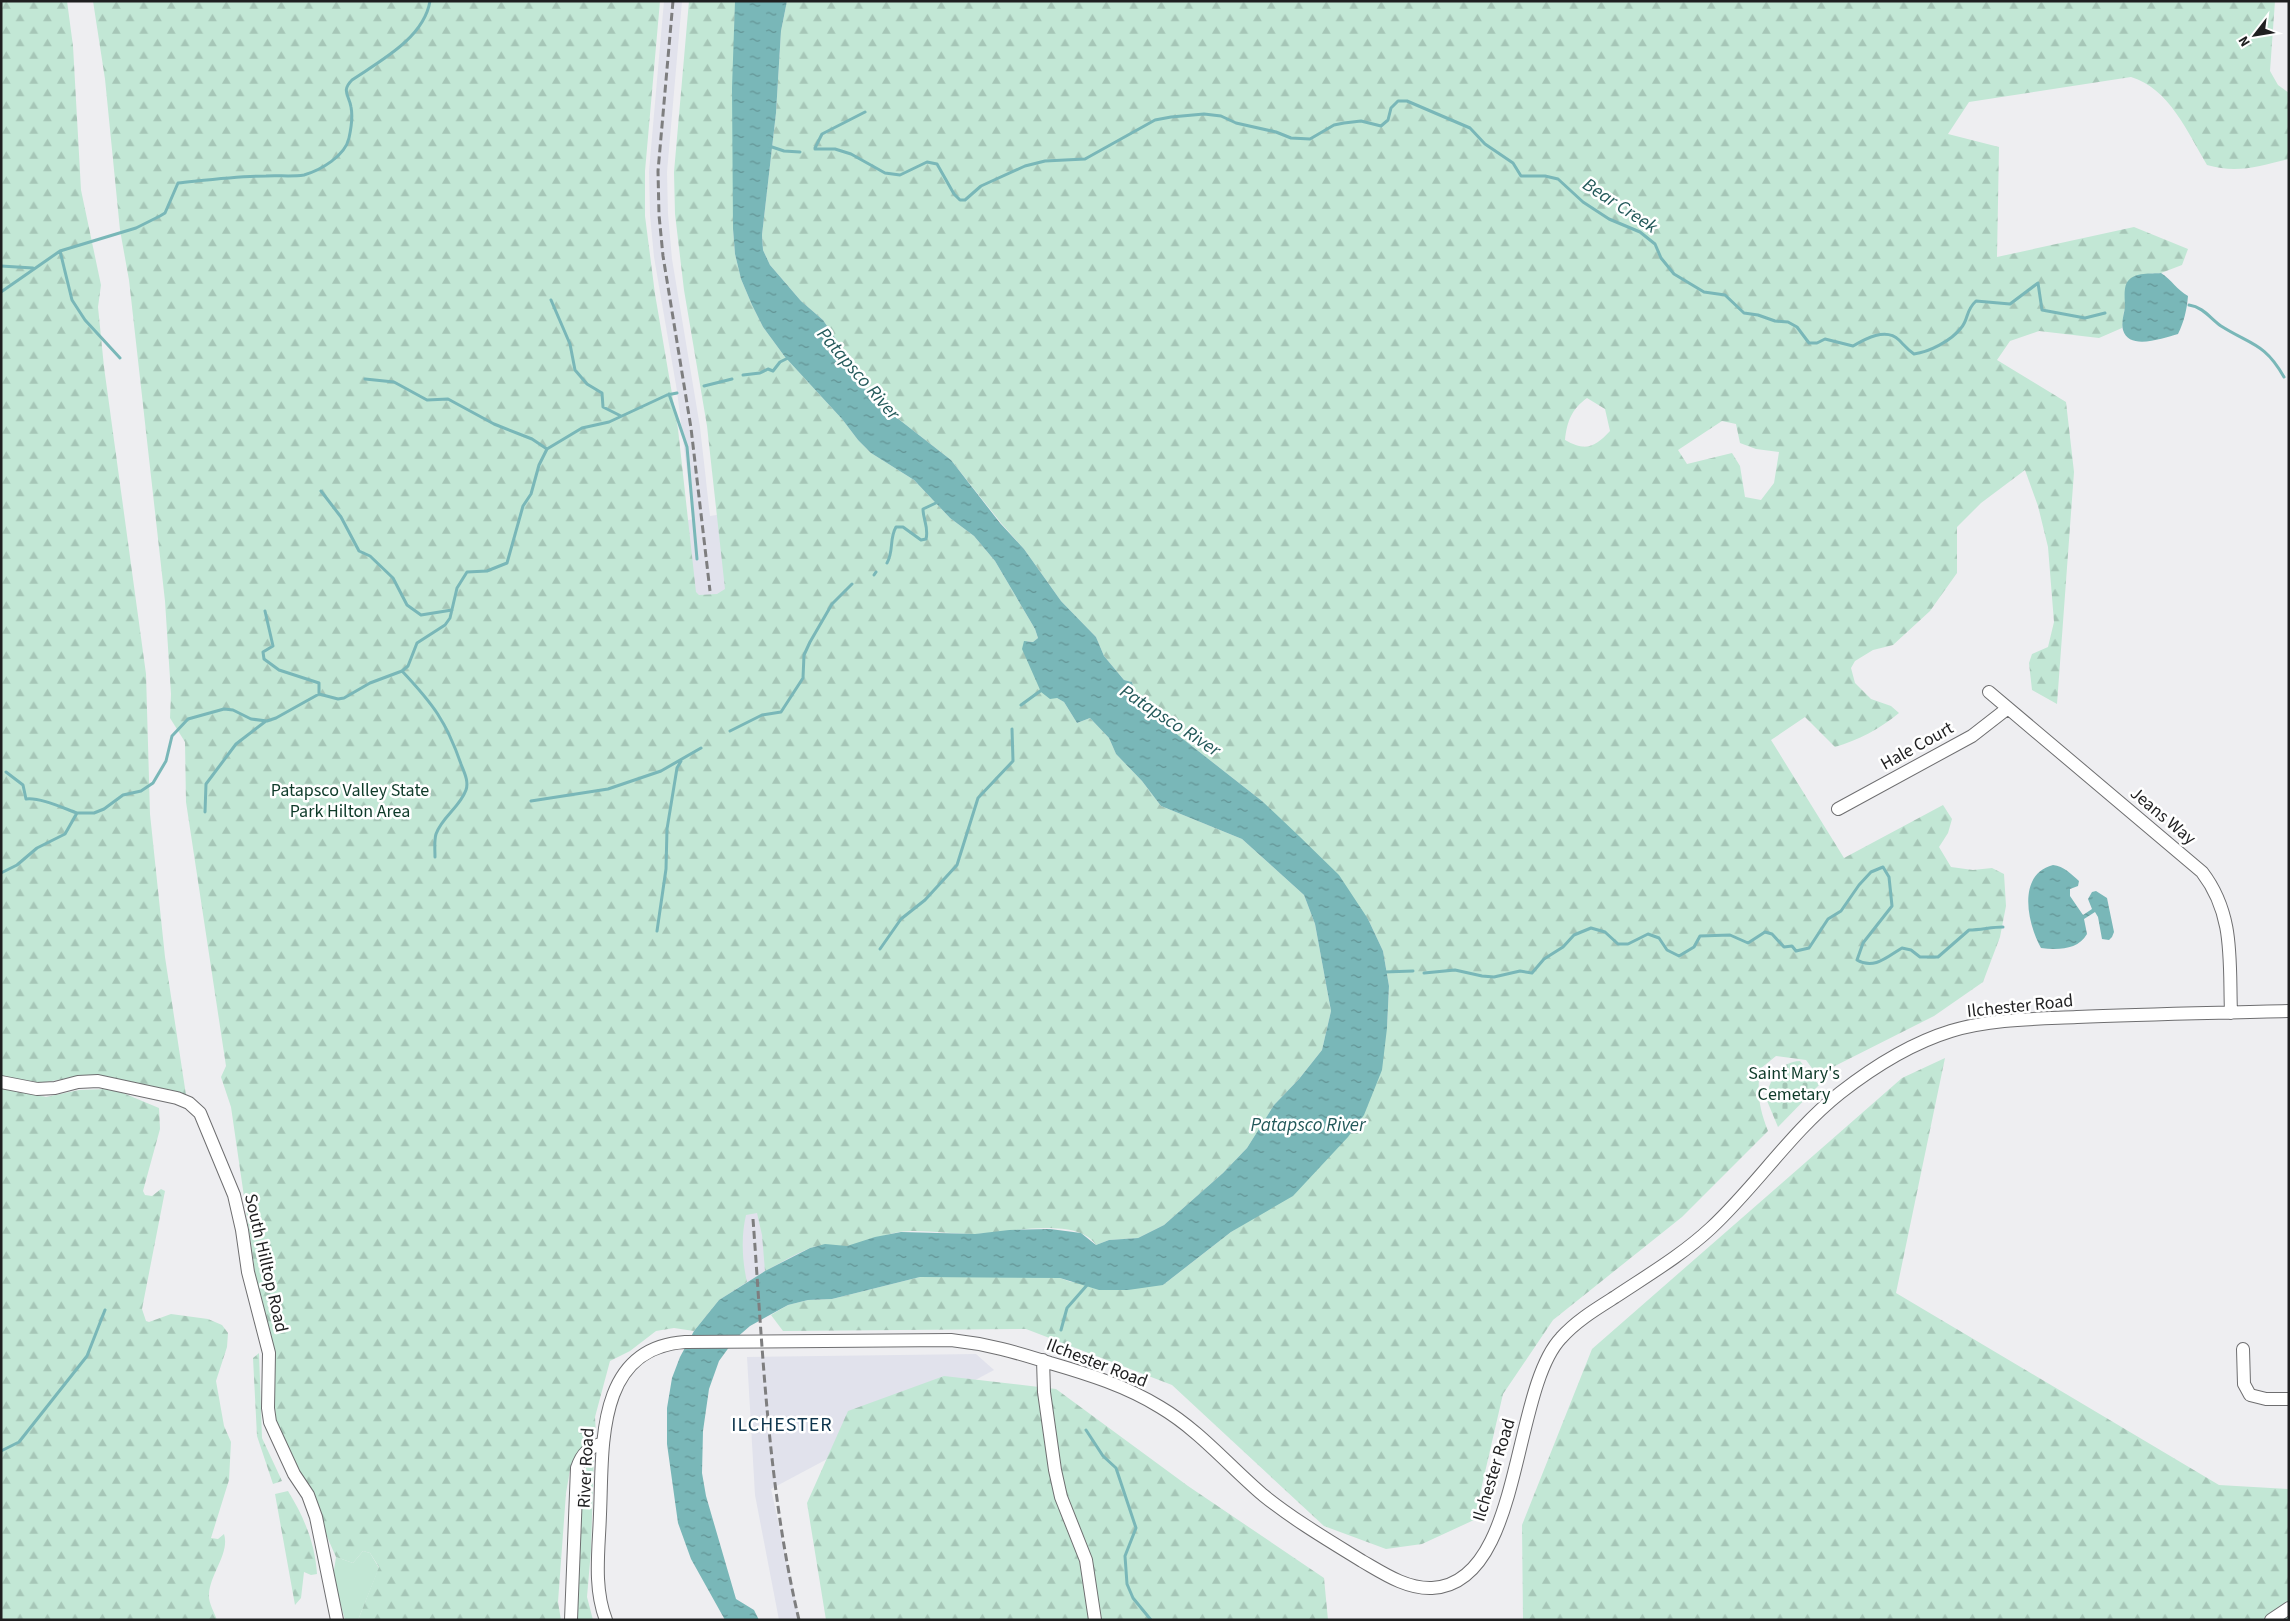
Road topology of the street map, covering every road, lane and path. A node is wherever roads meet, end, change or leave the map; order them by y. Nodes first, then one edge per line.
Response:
1 (1989, 692) dead end
2 (2008, 708) junction
3 (1838, 809) dead end
4 (2289, 1011) edge
5 (2231, 1013) junction
6 (1, 1082) edge
7 (665, 1344) joint
8 (2243, 1349) dead end
9 (1042, 1360) junction
10 (2289, 1399) edge
11 (603, 1443) junction
12 (2289, 1608) edge
13 (337, 1620) edge
14 (571, 1620) edge
15 (606, 1620) edge
16 (1095, 1620) edge
17 (2271, 1620) edge

1 - 2 street, Jeans Way
2 - 3 street, Hale Court
2 - 5 street, Jeans Way
4 - 5 street, Ilchester Road
5 - 9 street, Ilchester Road
6 - 13 street, South Hilltop Road
7 - 9 street, Ilchester Road
7 - 11 street, River Road
8 - 10 street
9 - 16 street
11 - 14 street
11 - 15 street, River Road
12 - 17 street

